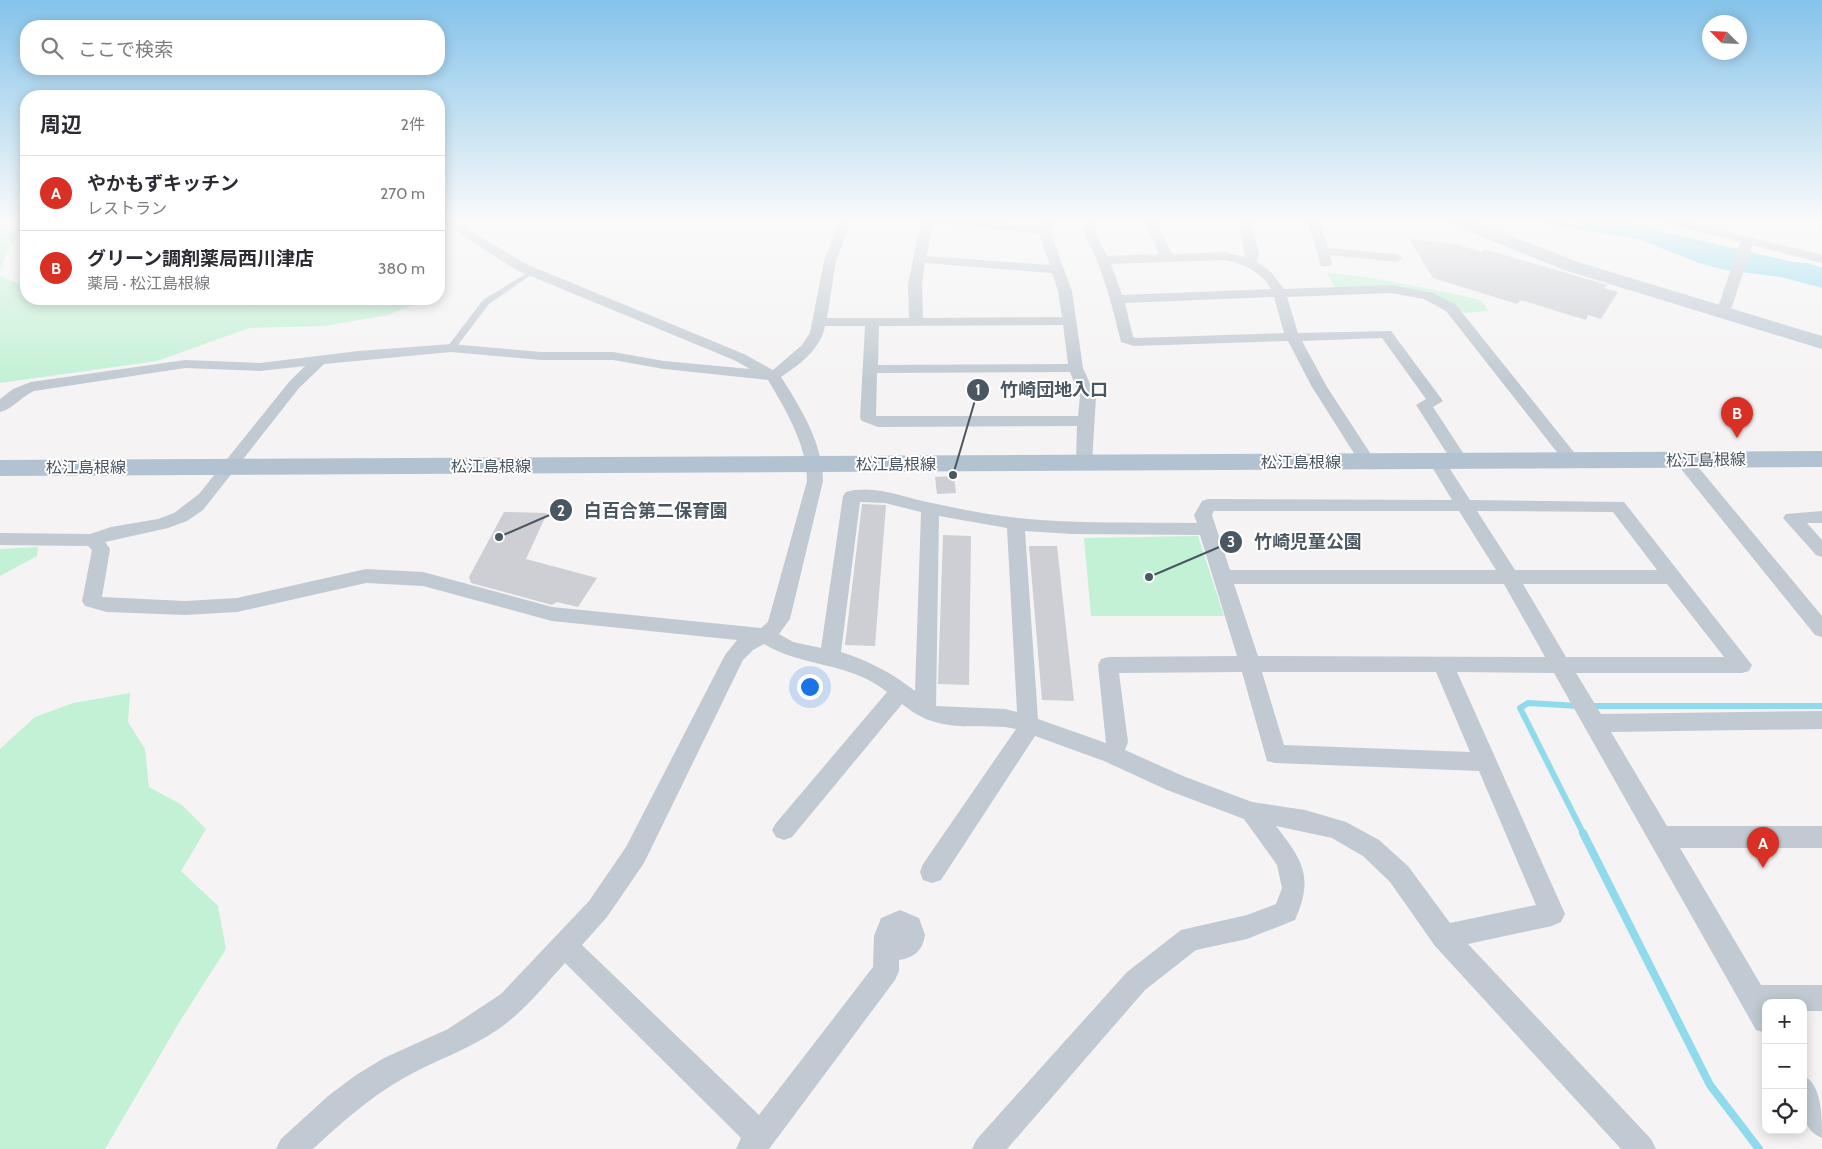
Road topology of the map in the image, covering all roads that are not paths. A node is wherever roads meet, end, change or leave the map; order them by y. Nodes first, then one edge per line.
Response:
1 (528, 275) edge
2 (538, 275) edge
3 (828, 275) edge
4 (917, 275) edge
5 (1060, 275) edge
6 (1108, 275) edge
7 (1264, 275) edge
8 (1599, 275) edge
9 (1737, 276) edge
10 (1278, 294) junction
11 (1117, 299) junction
12 (1723, 313) junction
13 (1069, 321) junction
14 (819, 322) junction
15 (872, 322) junction
16 (916, 322) junction
17 (1293, 338) junction
18 (1822, 343) edge
19 (450, 348) junction
20 (318, 360) junction
21 (1076, 368) junction
22 (870, 369) junction
23 (773, 376) junction
24 (0, 407) edge
25 (1084, 421) junction
26 (1822, 459) edge
27 (1683, 460) junction
28 (1573, 461) junction
29 (1368, 462) junction
30 (1437, 462) junction
31 (1461, 462) junction
32 (1084, 463) junction
33 (815, 464) junction
34 (230, 467) junction
35 (0, 468) edge
36 (1466, 506) junction
37 (930, 509) junction
38 (1822, 517) edge
39 (1016, 524) junction
40 (1207, 529) junction
41 (0, 539) edge
42 (94, 540) junction
43 (1822, 551) edge
44 (1509, 576) junction
45 (1222, 577) junction
46 (1672, 577) junction
47 (1822, 630) edge
48 (766, 636) junction
49 (830, 658) junction
50 (1250, 664) junction
51 (1561, 664) junction
52 (1444, 666) junction
53 (900, 692) junction
54 (925, 711) junction
55 (1822, 720) edge
56 (1596, 723) junction
57 (1028, 724) junction
58 (1112, 754) junction
59 (1486, 762) junction
60 (1252, 812) junction
61 (784, 830) dead end
62 (1661, 837) junction
63 (1822, 837) edge
64 (932, 872) dead end
65 (887, 936) dead end
66 (1444, 937) junction
67 (564, 946) junction
68 (1822, 998) edge
69 (1760, 1009) edge
70 (1807, 1096) edge
71 (1822, 1123) edge
72 (756, 1143) edge
73 (291, 1149) edge
74 (987, 1149) edge
75 (1641, 1149) edge

1 - 19 lane
2 - 23 street
3 - 14 street
4 - 16 street
5 - 13 street
6 - 11 street
7 - 10 street
8 - 12 street
9 - 12 street
10 - 11 street
10 - 17 street
10 - 28 street
11 - 17 street
12 - 18 street
13 - 16 street
13 - 21 street
14 - 15 street
14 - 23 street
15 - 16 street
15 - 22 street
17 - 29 street
17 - 31 street
19 - 20 street
19 - 23 street
20 - 24 street
20 - 34 street
21 - 22 street
21 - 25 street
22 - 25 street
23 - 33 street
25 - 32 street
26 - 27 main road, 松江島根線
27 - 28 main road, 松江島根線
27 - 47 street
28 - 31 main road, 松江島根線
29 - 30 main road, 松江島根線
29 - 32 main road, 松江島根線
30 - 31 main road, 松江島根線
30 - 36 street
32 - 33 main road, 松江島根線
33 - 34 main road, 松江島根線
33 - 48 street
34 - 35 main road, 松江島根線
34 - 42 street
36 - 40 street
36 - 44 street
36 - 46 street
37 - 39 street
37 - 49 street
37 - 54 street
38 - 43 street
39 - 40 street
39 - 57 street
40 - 45 street
41 - 42 street
42 - 48 street
44 - 45 street
44 - 46 street
44 - 51 street
45 - 50 street
46 - 51 street
48 - 49 street
48 - 67 street
49 - 53 street
50 - 52 street
50 - 58 street
50 - 59 street
51 - 52 street
51 - 56 street
52 - 59 street
53 - 54 street
53 - 61 street
54 - 57 street
55 - 56 street
56 - 62 street
57 - 58 street
57 - 64 street
58 - 60 street
59 - 66 street
60 - 66 street
60 - 74 street
62 - 63 street
62 - 69 street
65 - 72 street
66 - 75 street
67 - 72 street
67 - 73 street
68 - 69 street
70 - 71 street

